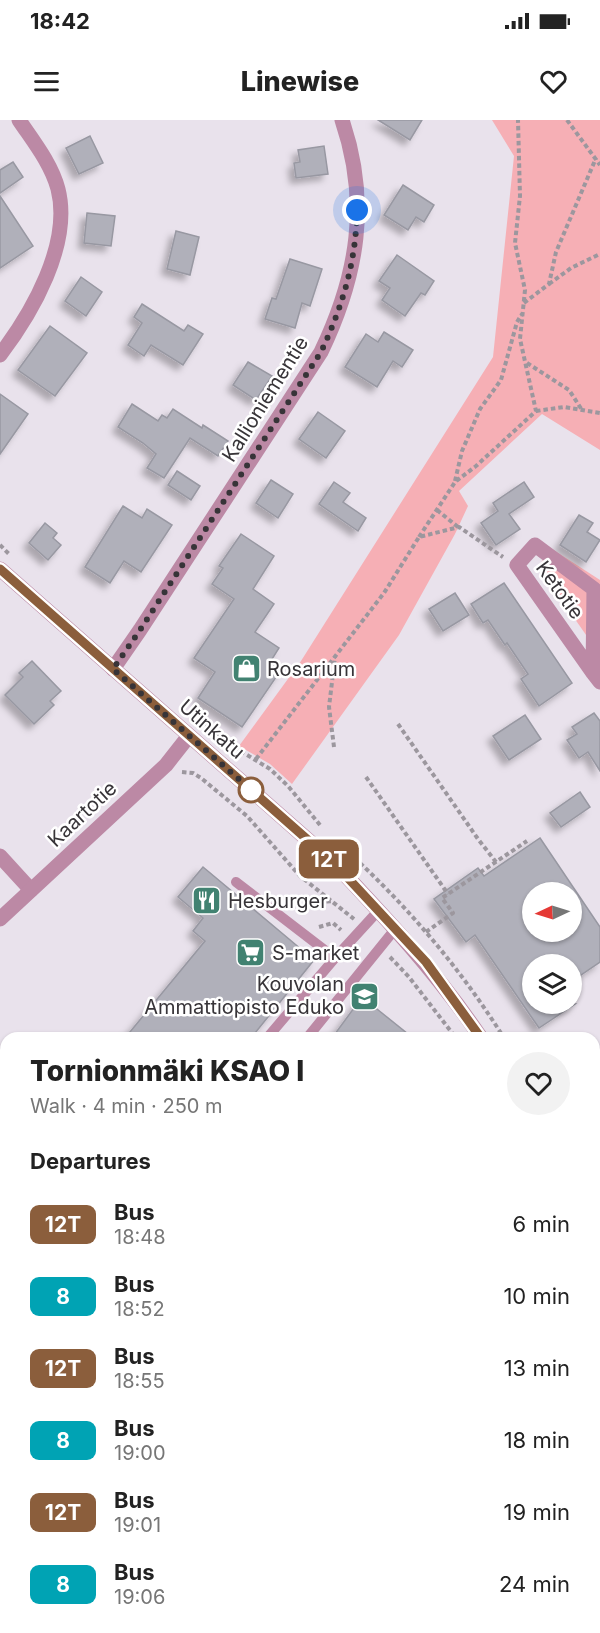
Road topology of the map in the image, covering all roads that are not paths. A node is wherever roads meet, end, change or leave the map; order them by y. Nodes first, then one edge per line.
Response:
1 (19, 120) edge
2 (342, 120) edge
3 (0, 355) edge
4 (0, 569) edge
5 (113, 669) junction
6 (597, 677) edge
7 (188, 737) junction
8 (0, 856) edge
9 (236, 882) dead end
10 (31, 890) junction
11 (380, 910) junction
12 (0, 919) edge
13 (396, 928) junction
14 (335, 957) junction
15 (272, 1032) edge
16 (311, 1032) edge
17 (477, 1032) edge

1 - 3 street
2 - 5 street, Kallioniementie
4 - 5 street, Utinkatu
5 - 7 street, Utinkatu
6 - 6 street, Ketotie
7 - 10 street, Kaartotie
7 - 11 street, Utinkatu
8 - 10 street
9 - 14 lane
10 - 12 street, Kaartotie
11 - 13 street, Utinkatu
11 - 14 lane
13 - 16 lane
13 - 17 street, Utinkatu
14 - 15 lane

